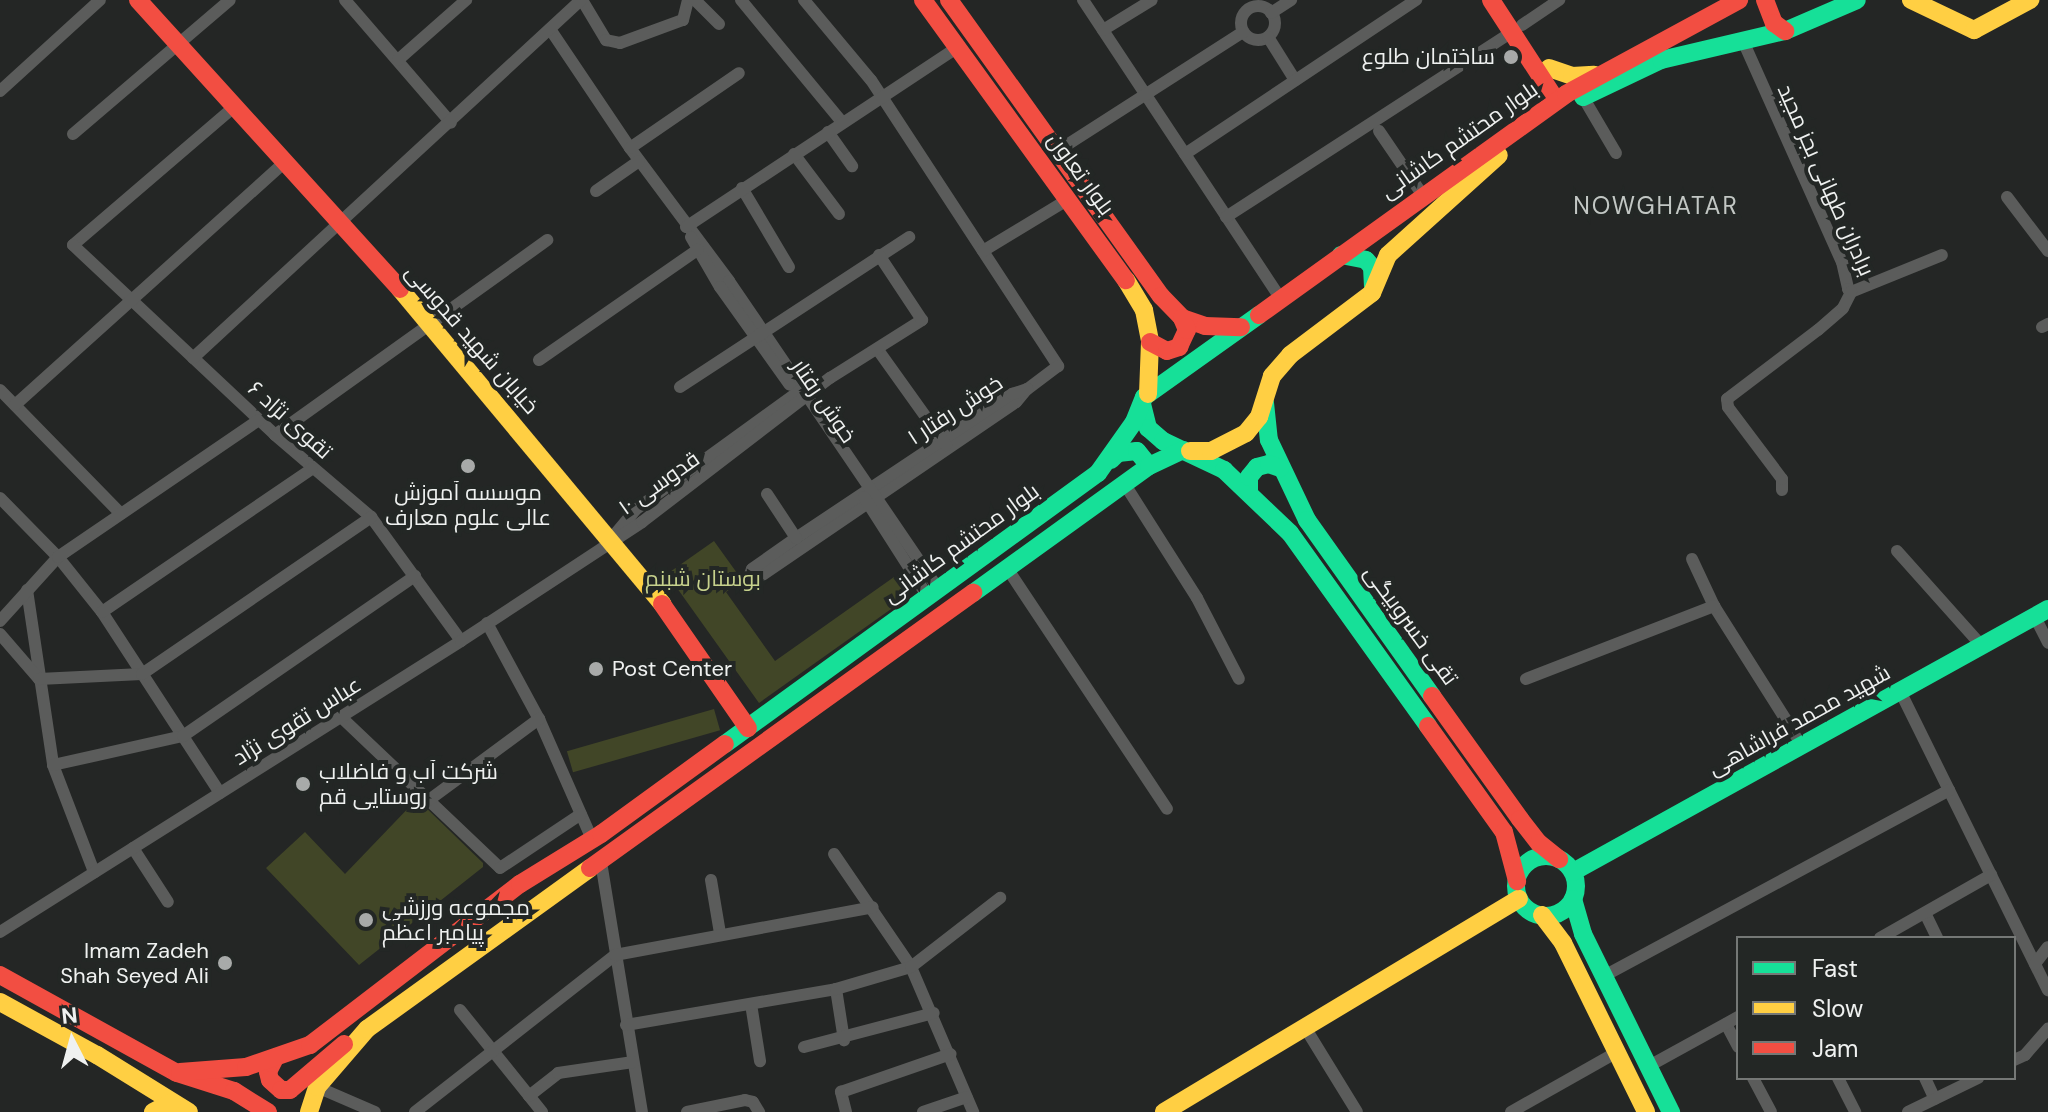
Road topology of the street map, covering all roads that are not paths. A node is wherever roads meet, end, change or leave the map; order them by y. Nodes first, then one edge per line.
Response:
1 (100, 0) edge
2 (138, 0) edge
3 (230, 0) edge
4 (466, 0) edge
5 (582, 0) edge
6 (688, 0) edge
7 (695, 0) edge
8 (741, 0) edge
9 (804, 0) edge
10 (923, 0) edge
11 (949, 0) edge
12 (1083, 0) edge
13 (1152, 0) edge
14 (1291, 0) edge
15 (1416, 0) edge
16 (1491, 0) edge
17 (1506, 0) edge
18 (1559, 0) edge
19 (1739, 0) edge
20 (1765, 0) edge
21 (1857, 0) edge
22 (1911, 0) edge
23 (2030, 0) edge
24 (348, 1) edge
25 (1246, 4) edge
26 (1271, 13) junction
27 (719, 24) dead end
28 (1517, 28) junction
29 (550, 29) junction
30 (1103, 30) junction
31 (1785, 31) junction
32 (1243, 32) junction
33 (1268, 37) junction
34 (1743, 41) junction
35 (179, 46) junction
36 (959, 46) junction
37 (398, 60) junction
38 (1549, 68) junction
39 (1601, 72) junction
40 (739, 73) dead end
41 (1295, 80) junction
42 (0, 91) edge
43 (1146, 94) junction
44 (882, 96) junction
45 (1568, 97) junction
46 (234, 107) junction
47 (842, 122) junction
48 (451, 123) junction
49 (1376, 126) junction
50 (828, 132) junction
51 (73, 134) dead end
52 (630, 148) junction
53 (1059, 150) junction
54 (1616, 153) dead end
55 (794, 154) junction
56 (1185, 154) junction
57 (639, 161) junction
58 (284, 163) junction
59 (852, 166) dead end
60 (742, 188) junction
61 (596, 191) dead end
62 (1426, 192) junction
63 (2007, 197) dead end
64 (1069, 199) junction
65 (1443, 206) junction
66 (839, 214) dead end
67 (1226, 217) junction
68 (341, 226) junction
69 (686, 227) junction
70 (909, 237) dead end
71 (547, 240) dead end
72 (697, 250) junction
73 (983, 251) junction
74 (2048, 251) edge
75 (879, 255) junction
76 (1341, 255) junction
77 (1942, 255) dead end
78 (789, 267) dead end
79 (1851, 292) junction
80 (1372, 293) junction
81 (1280, 298) junction
82 (131, 300) junction
83 (1182, 318) junction
84 (430, 323) junction
85 (1241, 327) junction
86 (760, 335) junction
87 (1150, 342) junction
88 (878, 350) junction
89 (193, 358) junction
90 (539, 360) dead end
91 (680, 387) dead end
92 (0, 390) edge
93 (802, 395) junction
94 (1146, 396) junction
95 (1264, 397) junction
96 (15, 405) junction
97 (259, 420) junction
98 (275, 435) junction
99 (946, 445) junction
100 (1187, 450) junction
101 (1111, 460) junction
102 (1149, 466) junction
103 (1280, 468) junction
104 (312, 469) junction
105 (1124, 483) junction
106 (1249, 490) junction
107 (1782, 490) dead end
108 (767, 494) dead end
109 (868, 497) junction
110 (0, 498) edge
111 (121, 514) junction
112 (371, 517) junction
113 (796, 538) junction
114 (611, 539) junction
115 (1897, 551) dead end
116 (58, 557) junction
117 (1692, 559) dead end
118 (1007, 568) junction
119 (415, 576) junction
120 (27, 590) junction
121 (933, 593) junction
122 (1714, 606) junction
123 (102, 612) junction
124 (2041, 613) edge
125 (0, 621) edge
126 (487, 623) junction
127 (0, 634) edge
128 (461, 641) junction
129 (2048, 643) edge
130 (1981, 645) junction
131 (142, 674) junction
132 (39, 679) junction
133 (1239, 679) dead end
134 (1526, 679) dead end
135 (1900, 691) junction
136 (341, 717) junction
137 (539, 719) junction
138 (748, 728) junction
139 (183, 736) junction
140 (1802, 745) junction
141 (53, 765) junction
142 (1949, 790) junction
143 (220, 793) junction
144 (429, 800) junction
145 (1167, 809) dead end
146 (581, 814) junction
147 (592, 839) junction
148 (133, 848) junction
149 (834, 854) dead end
150 (601, 862) junction
151 (1566, 866) junction
152 (94, 872) junction
153 (1991, 875) junction
154 (711, 880) dead end
155 (1518, 890) junction
156 (1000, 898) dead end
157 (1573, 899) junction
158 (168, 902) dead end
159 (873, 907) junction
160 (1925, 913) junction
161 (1542, 915) junction
162 (0, 932) edge
163 (720, 933) junction
164 (1884, 936) edge
165 (1936, 936) edge
166 (2048, 947) edge
167 (615, 955) junction
168 (2035, 964) junction
169 (911, 967) junction
170 (0, 975) edge
171 (1604, 976) junction
172 (836, 989) junction
173 (2048, 990) edge
174 (0, 1002) edge
175 (751, 1004) junction
176 (460, 1010) dead end
177 (934, 1013) junction
178 (1736, 1018) edge
179 (1726, 1024) junction
180 (626, 1025) junction
181 (367, 1029) junction
182 (1306, 1029) junction
183 (2048, 1029) edge
184 (844, 1040) junction
185 (1736, 1043) edge
186 (804, 1047) dead end
187 (494, 1050) junction
188 (1617, 1052) junction
189 (951, 1054) junction
190 (2016, 1059) edge
191 (274, 1060) junction
192 (760, 1061) dead end
193 (633, 1062) junction
194 (1649, 1066) junction
195 (177, 1073) junction
196 (1754, 1080) edge
197 (1839, 1080) edge
198 (1926, 1080) edge
199 (1974, 1080) edge
200 (317, 1087) junction
201 (529, 1096) junction
202 (967, 1097) junction
203 (1935, 1099) junction
204 (172, 1102) junction
205 (1535, 1106) edge
206 (1351, 1110) edge
207 (154, 1112) edge
208 (189, 1112) edge
209 (268, 1112) edge
210 (309, 1112) edge
211 (375, 1112) edge
212 (415, 1112) edge
213 (542, 1112) edge
214 (642, 1112) edge
215 (687, 1112) edge
216 (759, 1112) edge
217 (846, 1112) edge
218 (923, 1112) edge
219 (973, 1112) edge
220 (1164, 1112) edge
221 (1511, 1112) edge
222 (1646, 1112) edge
223 (1671, 1112) edge
224 (1771, 1112) edge
225 (1855, 1112) edge
226 (1908, 1112) edge

1 - 42 street
2 - 35 main road, خیابان شهید قدوسی
3 - 35 street
4 - 37 street
5 - 6 street
5 - 29 street
7 - 27 street
8 - 47 street
9 - 44 street
10 - 36 main road, بلوار تعاون
11 - 53 main road, بلوار تعاون
12 - 30 street
13 - 30 street
14 - 26 street
15 - 41 street
16 - 28 main road
17 - 28 main road
18 - 28 street
19 - 39 main road, بلوار محتشم کاشانی
20 - 31 main road
21 - 31 main road, بلوار محتشم کاشانی
22 - 23 main road
24 - 37 street
25 - 26 street
25 - 32 street
26 - 33 street
28 - 38 main road
28 - 45 main road
28 - 49 street
29 - 48 street
29 - 52 street, خوش رفتار
30 - 43 street
31 - 34 main road, بلوار محتشم کاشانی
32 - 33 street
32 - 43 street
33 - 41 street
34 - 45 main road, بلوار محتشم کاشانی
34 - 79 street, برادران طهانی بجز مجید
35 - 46 main road, خیابان شهید قدوسی
35 - 51 street
36 - 44 street
36 - 64 main road, بلوار تعاون
37 - 48 street
38 - 39 main road
38 - 45 main road
39 - 45 main road, بلوار محتشم کاشانی
40 - 52 street
41 - 56 street
43 - 53 street
43 - 56 street
44 - 47 street
44 - 73 street
45 - 54 street
45 - 62 main road, بلوار محتشم کاشانی
45 - 65 main road, بلوار محتشم کاشانی
46 - 58 main road, خیابان شهید قدوسی
46 - 82 street, تقوی نژاد ۶
47 - 50 street
48 - 68 street
49 - 62 street
49 - 67 street
50 - 55 street
50 - 59 street
52 - 57 street, خوش رفتار
53 - 83 main road, بلوار تعاون
55 - 60 street
55 - 66 street
56 - 67 street
57 - 61 street
57 - 69 street, خوش رفتار
58 - 68 main road, خیابان شهید قدوسی
58 - 82 street
60 - 69 street
60 - 78 street
62 - 65 main road
62 - 76 main road, بلوار محتشم کاشانی
63 - 74 street
64 - 73 street
64 - 87 main road, بلوار تعاون
65 - 80 main road, بلوار محتشم کاشانی
67 - 81 street
68 - 84 main road, خیابان شهید قدوسی
68 - 89 street
69 - 72 street, خوش رفتار
69 - 86 street, خوش رفتار
70 - 75 street
71 - 84 street
72 - 86 street, خوش رفتار
72 - 90 street
73 - 99 street, خوش رفتار ۱
75 - 86 street
75 - 88 street, قدوسی ۱۰
76 - 80 main road
76 - 81 main road, بلوار محتشم کاشانی
77 - 79 street, برادران طهانی بجز مجید
79 - 107 street
80 - 95 main road
81 - 85 main road, بلوار محتشم کاشانی
82 - 89 street, تقوی نژاد ۶
82 - 96 street
83 - 85 main road
83 - 87 main road
84 - 98 street
84 - 114 main road, خیابان شهید قدوسی
85 - 94 main road, بلوار محتشم کاشانی
86 - 91 street
86 - 93 street, خوش رفتار
87 - 94 main road, بلوار تعاون
88 - 93 street, قدوسی ۱۰
88 - 99 street
89 - 97 street, تقوی نژاد ۶
92 - 96 street
93 - 109 street, خوش رفتار
93 - 114 street, قدوسی ۱۰
94 - 100 main road, تقی خسروبیگی
94 - 101 main road, بلوار محتشم کاشانی
95 - 100 main road
95 - 103 main road, تقی خسروبیگی
96 - 111 street
97 - 98 street, تقوی نژاد ۶
97 - 111 street
98 - 104 street, تقوی نژاد ۶
99 - 109 street, خوش رفتار ۱
100 - 102 main road
100 - 106 main road, تقی خسروبیگی
101 - 102 main road
101 - 121 main road, بلوار محتشم کاشانی
102 - 105 main road
103 - 106 main road
103 - 151 main road, تقی خسروبیگی
104 - 112 street, تقوی نژاد ۶
104 - 123 street
105 - 118 main road
105 - 133 street
106 - 155 main road, تقی خسروبیگی
108 - 113 street
109 - 113 street
109 - 113 street
109 - 121 street, خوش رفتار
110 - 116 street
111 - 116 street
112 - 119 street, تقوی نژاد ۶
112 - 131 street
114 - 126 street, عباس تقوی نژاد
114 - 138 main road, خیابان شهید قدوسی
115 - 130 street
116 - 120 street
116 - 123 street
117 - 122 street
118 - 145 street
118 - 150 main road
119 - 128 street, تقوی نژاد ۶
119 - 139 street
120 - 125 street
120 - 132 street
121 - 138 main road, بلوار محتشم کاشانی
122 - 134 street
122 - 140 street
123 - 131 street
124 - 129 street
124 - 130 main road, شهید محمد فراشاهی
126 - 128 street, عباس تقوی نژاد
126 - 137 street
127 - 132 street
128 - 136 street, عباس تقوی نژاد
130 - 135 main road, شهید محمد فراشاهی
131 - 132 street
131 - 139 street
132 - 141 street
135 - 140 main road, شهید محمد فراشاهی
135 - 142 street
136 - 143 street, عباس تقوی نژاد
136 - 144 street
137 - 144 street
137 - 146 street
138 - 147 main road, بلوار محتشم کاشانی
139 - 141 street
139 - 143 street
140 - 151 main road, شهید محمد فراشاهی
141 - 152 street
142 - 153 street
142 - 171 street
143 - 148 street, عباس تقوی نژاد
144 - 146 street
146 - 147 street
147 - 191 main road, بلوار محتشم کاشانی
148 - 152 street, عباس تقوی نژاد
148 - 158 street
149 - 159 street
150 - 167 street
150 - 181 main road
151 - 155 main road
151 - 157 main road
152 - 162 street, عباس تقوی نژاد
153 - 160 street
153 - 168 street
154 - 163 street
155 - 161 main road
155 - 182 main road
156 - 169 street
157 - 161 main road
157 - 171 main road
159 - 163 street
159 - 169 street
160 - 164 street
160 - 165 street
161 - 188 main road
163 - 167 street
166 - 168 street
167 - 180 street
167 - 187 street
168 - 173 street
169 - 172 street
169 - 177 street
170 - 195 main road
171 - 194 main road
172 - 175 street
172 - 184 street
174 - 204 main road
175 - 180 street
175 - 192 street
176 - 187 street
177 - 184 street
177 - 189 street
178 - 179 street
179 - 185 street
179 - 194 street
180 - 193 street
181 - 191 main road
181 - 200 main road
182 - 206 street
182 - 220 main road
183 - 190 street
184 - 186 street
187 - 201 street
187 - 212 street
188 - 205 street
188 - 222 main road
189 - 202 street
189 - 217 street
191 - 195 main road, بلوار محتشم کاشانی
193 - 201 street
193 - 214 street
194 - 223 main road
195 - 209 main road
196 - 224 street
197 - 225 street
198 - 203 street
199 - 203 street
200 - 210 main road
200 - 211 street
201 - 213 street
202 - 218 street
202 - 219 street
203 - 226 street
204 - 207 main road
204 - 208 main road
205 - 221 street
215 - 216 street

